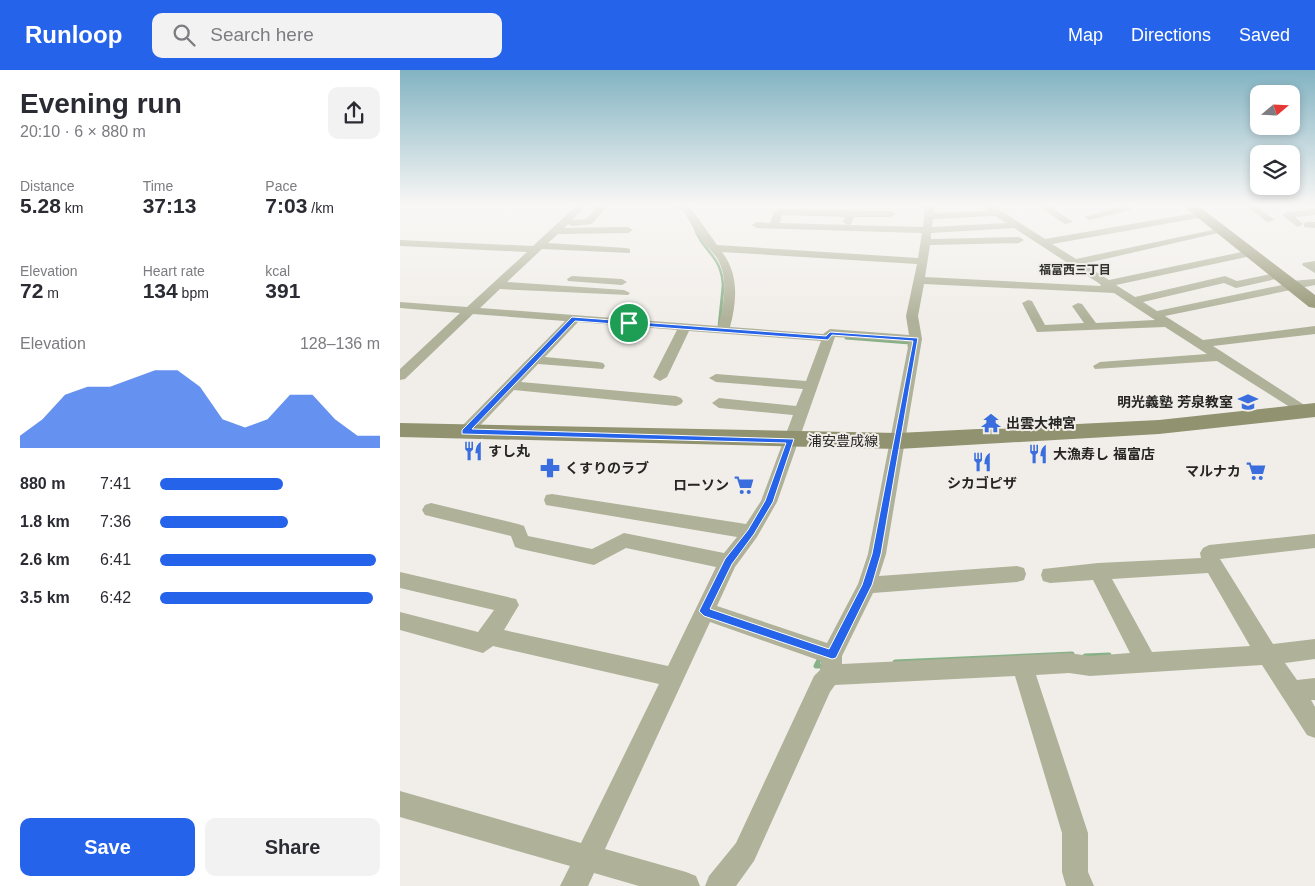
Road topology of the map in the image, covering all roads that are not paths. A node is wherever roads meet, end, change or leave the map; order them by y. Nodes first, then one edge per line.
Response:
1 (403, 243) edge
2 (542, 243) edge
3 (710, 243) edge
4 (925, 243) edge
5 (1042, 243) edge
6 (1166, 243) edge
7 (1239, 243) edge
8 (538, 247) junction
9 (714, 248) junction
10 (626, 251) dead end
11 (1251, 252) junction
12 (923, 261) junction
13 (1073, 263) junction
14 (1315, 264) edge
15 (1315, 270) edge
16 (507, 276) junction
17 (918, 280) junction
18 (622, 282) dead end
19 (1289, 282) junction
20 (1315, 282) edge
21 (497, 285) junction
22 (1110, 287) junction
23 (624, 294) dead end
24 (1131, 301) junction
25 (1028, 303) dead end
26 (1315, 303) edge
27 (400, 305) edge
28 (1078, 306) dead end
29 (470, 310) junction
30 (1153, 315) junction
31 (574, 319) junction
32 (1165, 323) junction
33 (1092, 326) junction
34 (684, 328) junction
35 (724, 329) junction
36 (1315, 330) edge
37 (829, 337) junction
38 (916, 339) junction
39 (1199, 344) junction
40 (1219, 357) junction
41 (536, 360) junction
42 (598, 366) dead end
43 (1100, 366) dead end
44 (400, 376) edge
45 (660, 377) dead end
46 (716, 378) dead end
47 (508, 385) junction
48 (812, 386) junction
49 (676, 401) dead end
50 (719, 403) dead end
51 (1310, 410) edge
52 (802, 411) junction
53 (400, 430) edge
54 (465, 432) junction
55 (791, 440) junction
56 (898, 441) junction
57 (552, 500) dead end
58 (431, 510) dead end
59 (751, 532) junction
60 (1315, 541) edge
61 (728, 562) junction
62 (1213, 565) junction
63 (1098, 571) junction
64 (1017, 574) dead end
65 (1050, 575) dead end
66 (400, 580) edge
67 (867, 585) junction
68 (704, 611) junction
69 (400, 621) edge
70 (488, 636) junction
71 (1264, 649) junction
72 (1315, 649) edge
73 (1143, 656) junction
74 (828, 660) junction
75 (1022, 665) junction
76 (672, 677) junction
77 (1315, 689) edge
78 (1292, 692) junction
79 (1315, 727) edge
80 (400, 804) edge
81 (588, 858) junction
82 (574, 886) edge
83 (686, 886) edge
84 (719, 886) edge
85 (1080, 886) edge

1 - 8 street
2 - 8 street
3 - 9 street
4 - 12 street
5 - 13 street
6 - 13 street
7 - 11 main road
8 - 10 street
8 - 16 street
9 - 12 street
9 - 35 street
11 - 19 main road
11 - 22 street
12 - 17 street
13 - 22 street
14 - 15 street
16 - 18 street
16 - 21 street
17 - 22 street
17 - 38 street
19 - 20 street
19 - 24 street
19 - 26 main road
19 - 30 street
21 - 23 street
21 - 29 street
22 - 24 street
24 - 30 street
25 - 33 street
27 - 29 street
28 - 33 street
29 - 31 street
29 - 44 street
30 - 32 street
31 - 34 street
31 - 41 street
32 - 33 street
32 - 39 street
34 - 35 street
34 - 45 street
35 - 37 street
36 - 39 street
37 - 38 street
37 - 48 street
38 - 56 street
39 - 40 street
40 - 43 street
40 - 51 street
41 - 42 street
41 - 47 street
46 - 48 street
47 - 49 street
47 - 54 street
48 - 52 street
50 - 52 street
51 - 56 main road, 浦安豊成線
52 - 55 street
53 - 54 main road, 浦安豊成線
54 - 55 main road, 浦安豊成線
55 - 56 main road, 浦安豊成線
55 - 59 street
56 - 67 street
57 - 59 street
58 - 61 street
59 - 61 street
60 - 62 street
61 - 68 street
62 - 63 street
62 - 71 street
63 - 65 street
63 - 73 street
64 - 67 street
66 - 70 street
67 - 74 street
68 - 74 street
68 - 76 street
69 - 70 street
70 - 76 street
71 - 72 street
71 - 73 street
71 - 78 street
73 - 75 street
74 - 75 street
74 - 84 street
75 - 85 street
76 - 81 street
77 - 78 street
78 - 79 street
80 - 81 street
81 - 82 street
81 - 83 street

